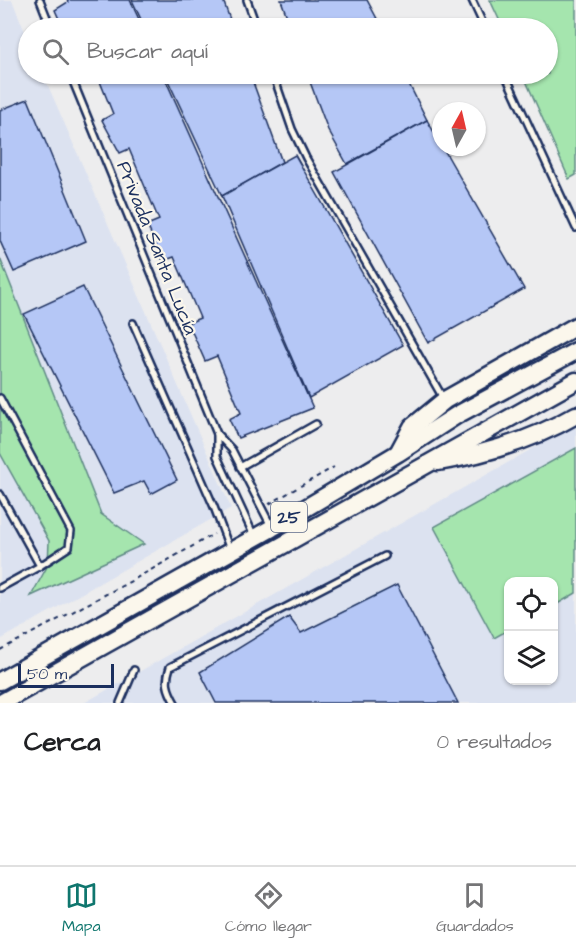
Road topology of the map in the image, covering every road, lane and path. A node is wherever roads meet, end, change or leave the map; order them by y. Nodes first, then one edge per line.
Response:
1 (40, 0) edge
2 (247, 0) edge
3 (472, 0) edge
4 (47, 18) edge
5 (253, 18) edge
6 (480, 18) edge
7 (74, 84) edge
8 (276, 84) edge
9 (510, 84) edge
10 (576, 228) edge
11 (133, 323) dead end
12 (576, 326) edge
13 (576, 351) edge
14 (576, 381) edge
15 (0, 398) edge
16 (445, 400) junction
17 (576, 415) edge
18 (316, 424) dead end
19 (217, 434) junction
20 (398, 453) junction
21 (428, 463) junction
22 (240, 467) junction
23 (333, 467) dead end
24 (0, 494) edge
25 (261, 508) junction
26 (272, 528) junction
27 (222, 529) junction
28 (254, 537) junction
29 (231, 552) junction
30 (385, 556) dead end
31 (40, 566) junction
32 (0, 588) edge
33 (0, 650) edge
34 (134, 670) dead end
35 (0, 681) edge
36 (1, 703) edge
37 (120, 703) edge
38 (175, 703) edge

1 - 4 lane
2 - 5 lane
3 - 6 lane
7 - 19 lane, Privada Santa Lucía
8 - 16 lane
9 - 10 lane
11 - 27 lane
12 - 16 main road
13 - 20 main road, 25
14 - 21 main road, 25
15 - 31 lane
16 - 20 main road
17 - 21 main road
18 - 22 lane
19 - 22 lane, Privada Santa Lucía
19 - 28 lane, Privada Santa Lucía
20 - 26 main road, 25
21 - 36 main road, 25
22 - 25 lane, Privada Santa Lucía
23 - 25 path
24 - 31 lane
25 - 26 lane, Privada Santa Lucía
26 - 28 main road, 25
27 - 29 lane
27 - 33 path
28 - 29 main road, 25
29 - 35 main road, 25
30 - 38 lane
31 - 32 lane
34 - 37 lane

